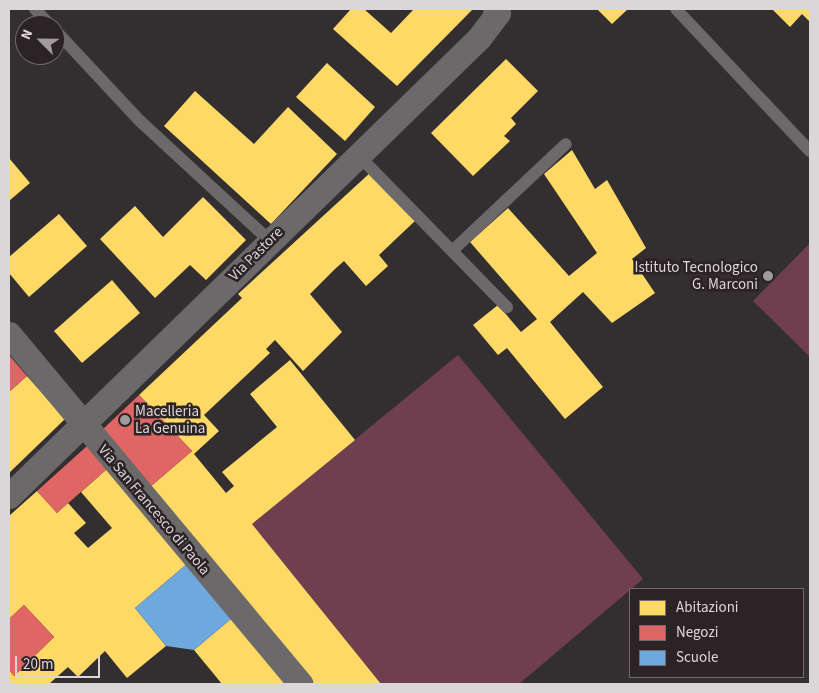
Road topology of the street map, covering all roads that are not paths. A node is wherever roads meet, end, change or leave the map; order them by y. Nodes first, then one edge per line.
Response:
1 (495, 9) edge
2 (676, 9) edge
3 (65, 41) edge
4 (566, 144) dead end
5 (810, 150) edge
6 (358, 155) junction
7 (270, 241) junction
8 (452, 251) junction
9 (507, 307) dead end
10 (9, 334) edge
11 (83, 425) junction
12 (9, 496) edge
13 (301, 684) edge

1 - 6 street, Via Pastore
2 - 5 lane
3 - 7 lane
4 - 8 lane
6 - 7 street, Via Pastore
6 - 8 lane
7 - 11 street, Via Pastore
8 - 9 lane
10 - 11 street, Via San Francesco di Paola
11 - 12 street, Via Pastore
11 - 13 street, Via San Francesco di Paola

